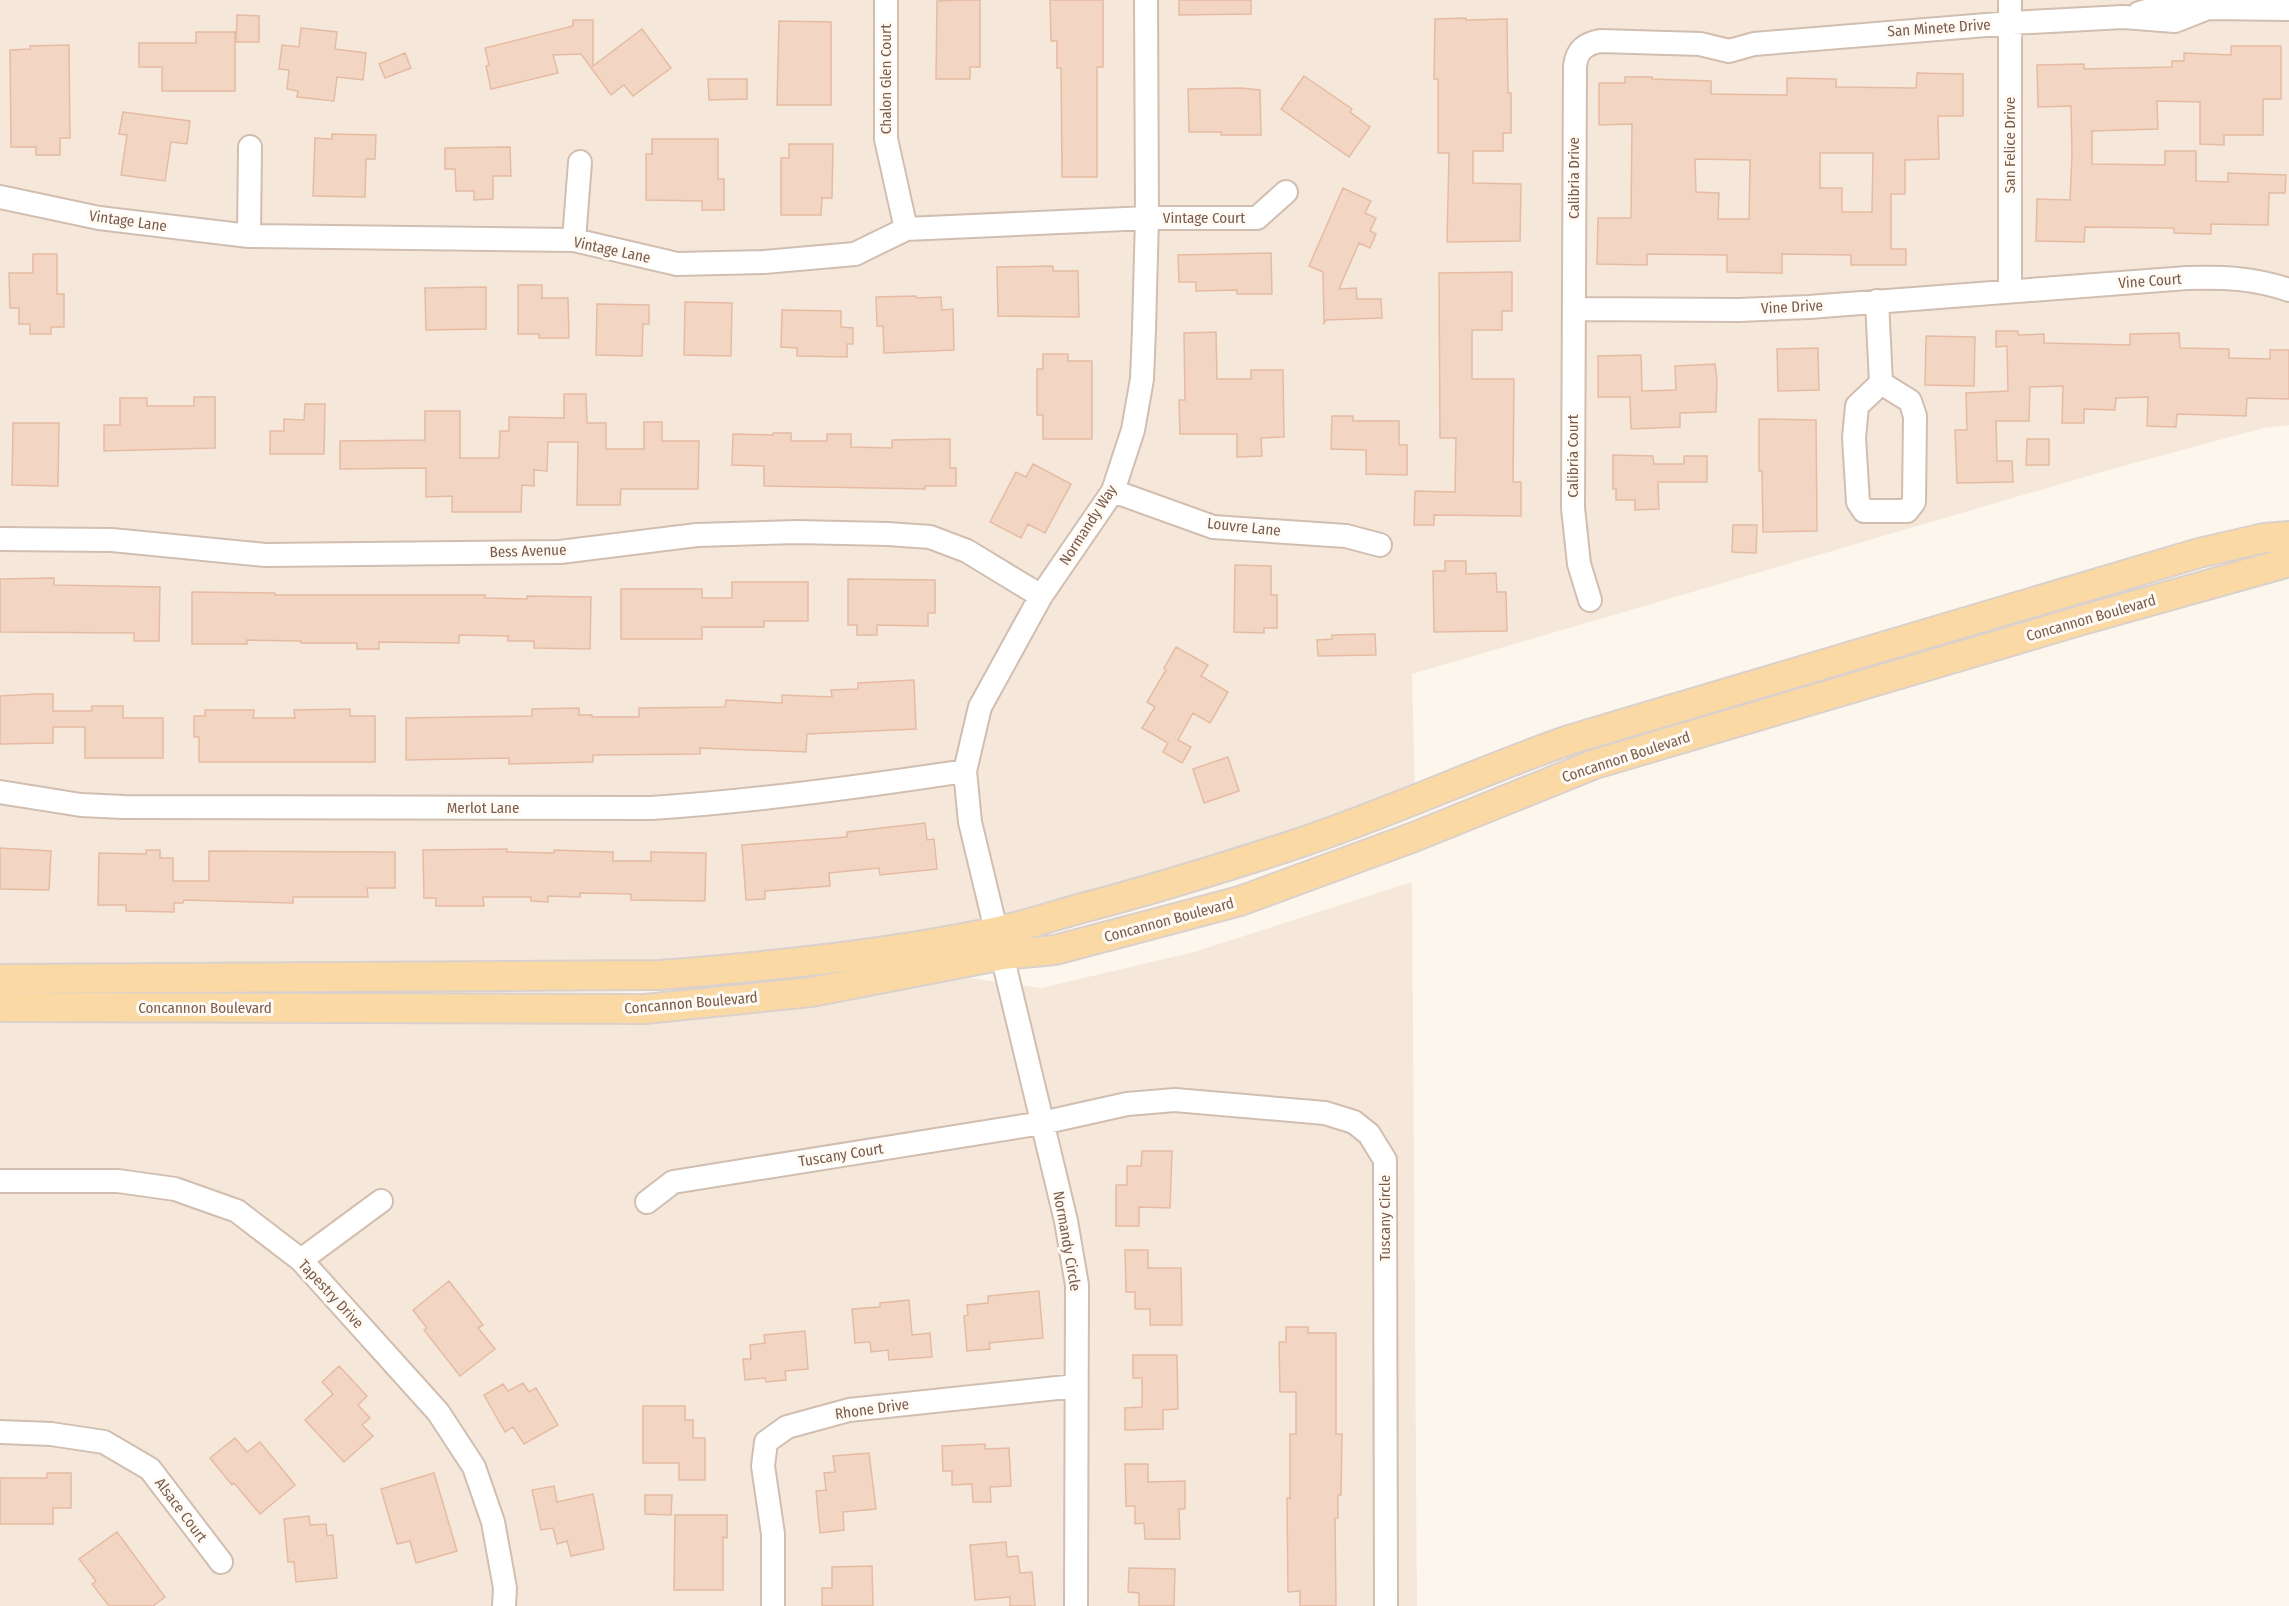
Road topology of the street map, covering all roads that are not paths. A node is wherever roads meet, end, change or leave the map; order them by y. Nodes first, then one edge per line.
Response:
1 (886, 0) edge
2 (1146, 0) edge
3 (2010, 0) edge
4 (2289, 9) edge
5 (2011, 23) junction
6 (1581, 49) joint
7 (249, 147) dead end
8 (580, 162) dead end
9 (1286, 192) dead end
10 (0, 197) edge
11 (1147, 218) junction
12 (906, 229) junction
13 (249, 236) junction
14 (574, 240) junction
15 (2289, 290) edge
16 (2010, 291) junction
17 (1877, 301) junction
18 (1574, 309) junction
19 (1881, 383) junction
20 (1113, 491) junction
21 (2289, 536) edge
22 (0, 539) edge
23 (1380, 544) dead end
24 (2289, 562) edge
25 (1041, 596) junction
26 (1590, 600) dead end
27 (965, 771) junction
28 (0, 792) edge
29 (1000, 943) junction
30 (0, 979) edge
31 (0, 1007) edge
32 (1042, 1123) junction
33 (0, 1181) edge
34 (381, 1201) dead end
35 (647, 1202) dead end
36 (301, 1260) junction
37 (1076, 1386) junction
38 (0, 1432) edge
39 (221, 1562) dead end
40 (504, 1606) edge
41 (773, 1606) edge
42 (1076, 1606) edge
43 (1386, 1606) edge

1 - 12 street, Chalon Glen Court
2 - 11 street, Normandy Way
3 - 5 street, San Felice Drive
4 - 5 street, San Minete Drive
5 - 6 street, San Minete Drive
5 - 16 street, San Felice Drive
6 - 18 street, Calibria Drive
7 - 13 street
8 - 14 street
9 - 11 street, Vintage Court
10 - 13 street, Vintage Lane
11 - 12 street, Vintage Lane
11 - 20 street, Normandy Way
12 - 14 street, Vintage Lane
13 - 14 street, Vintage Lane
15 - 16 street, Vine Court
16 - 17 street, Vine Drive
17 - 18 street, Vine Drive
17 - 19 street
18 - 26 street, Calibria Court
19 - 19 street
20 - 23 street, Louvre Lane
20 - 25 street, Normandy Way
21 - 29 main road, Concannon Boulevard
22 - 25 street, Bess Avenue
24 - 29 main road, Concannon Boulevard
25 - 27 street, Normandy Way
27 - 28 street, Merlot Lane
27 - 29 street, Normandy Way
29 - 30 main road, Concannon Boulevard
29 - 31 main road, Concannon Boulevard
29 - 32 street, Normandy Circle
32 - 35 street, Tuscany Court
32 - 37 street, Normandy Circle
32 - 43 street, Tuscany Circle
33 - 36 street, Tapestry Drive
34 - 36 street
36 - 40 street, Tapestry Drive
37 - 41 street, Rhone Drive
37 - 42 street, Normandy Circle
38 - 39 street, Alsace Court

